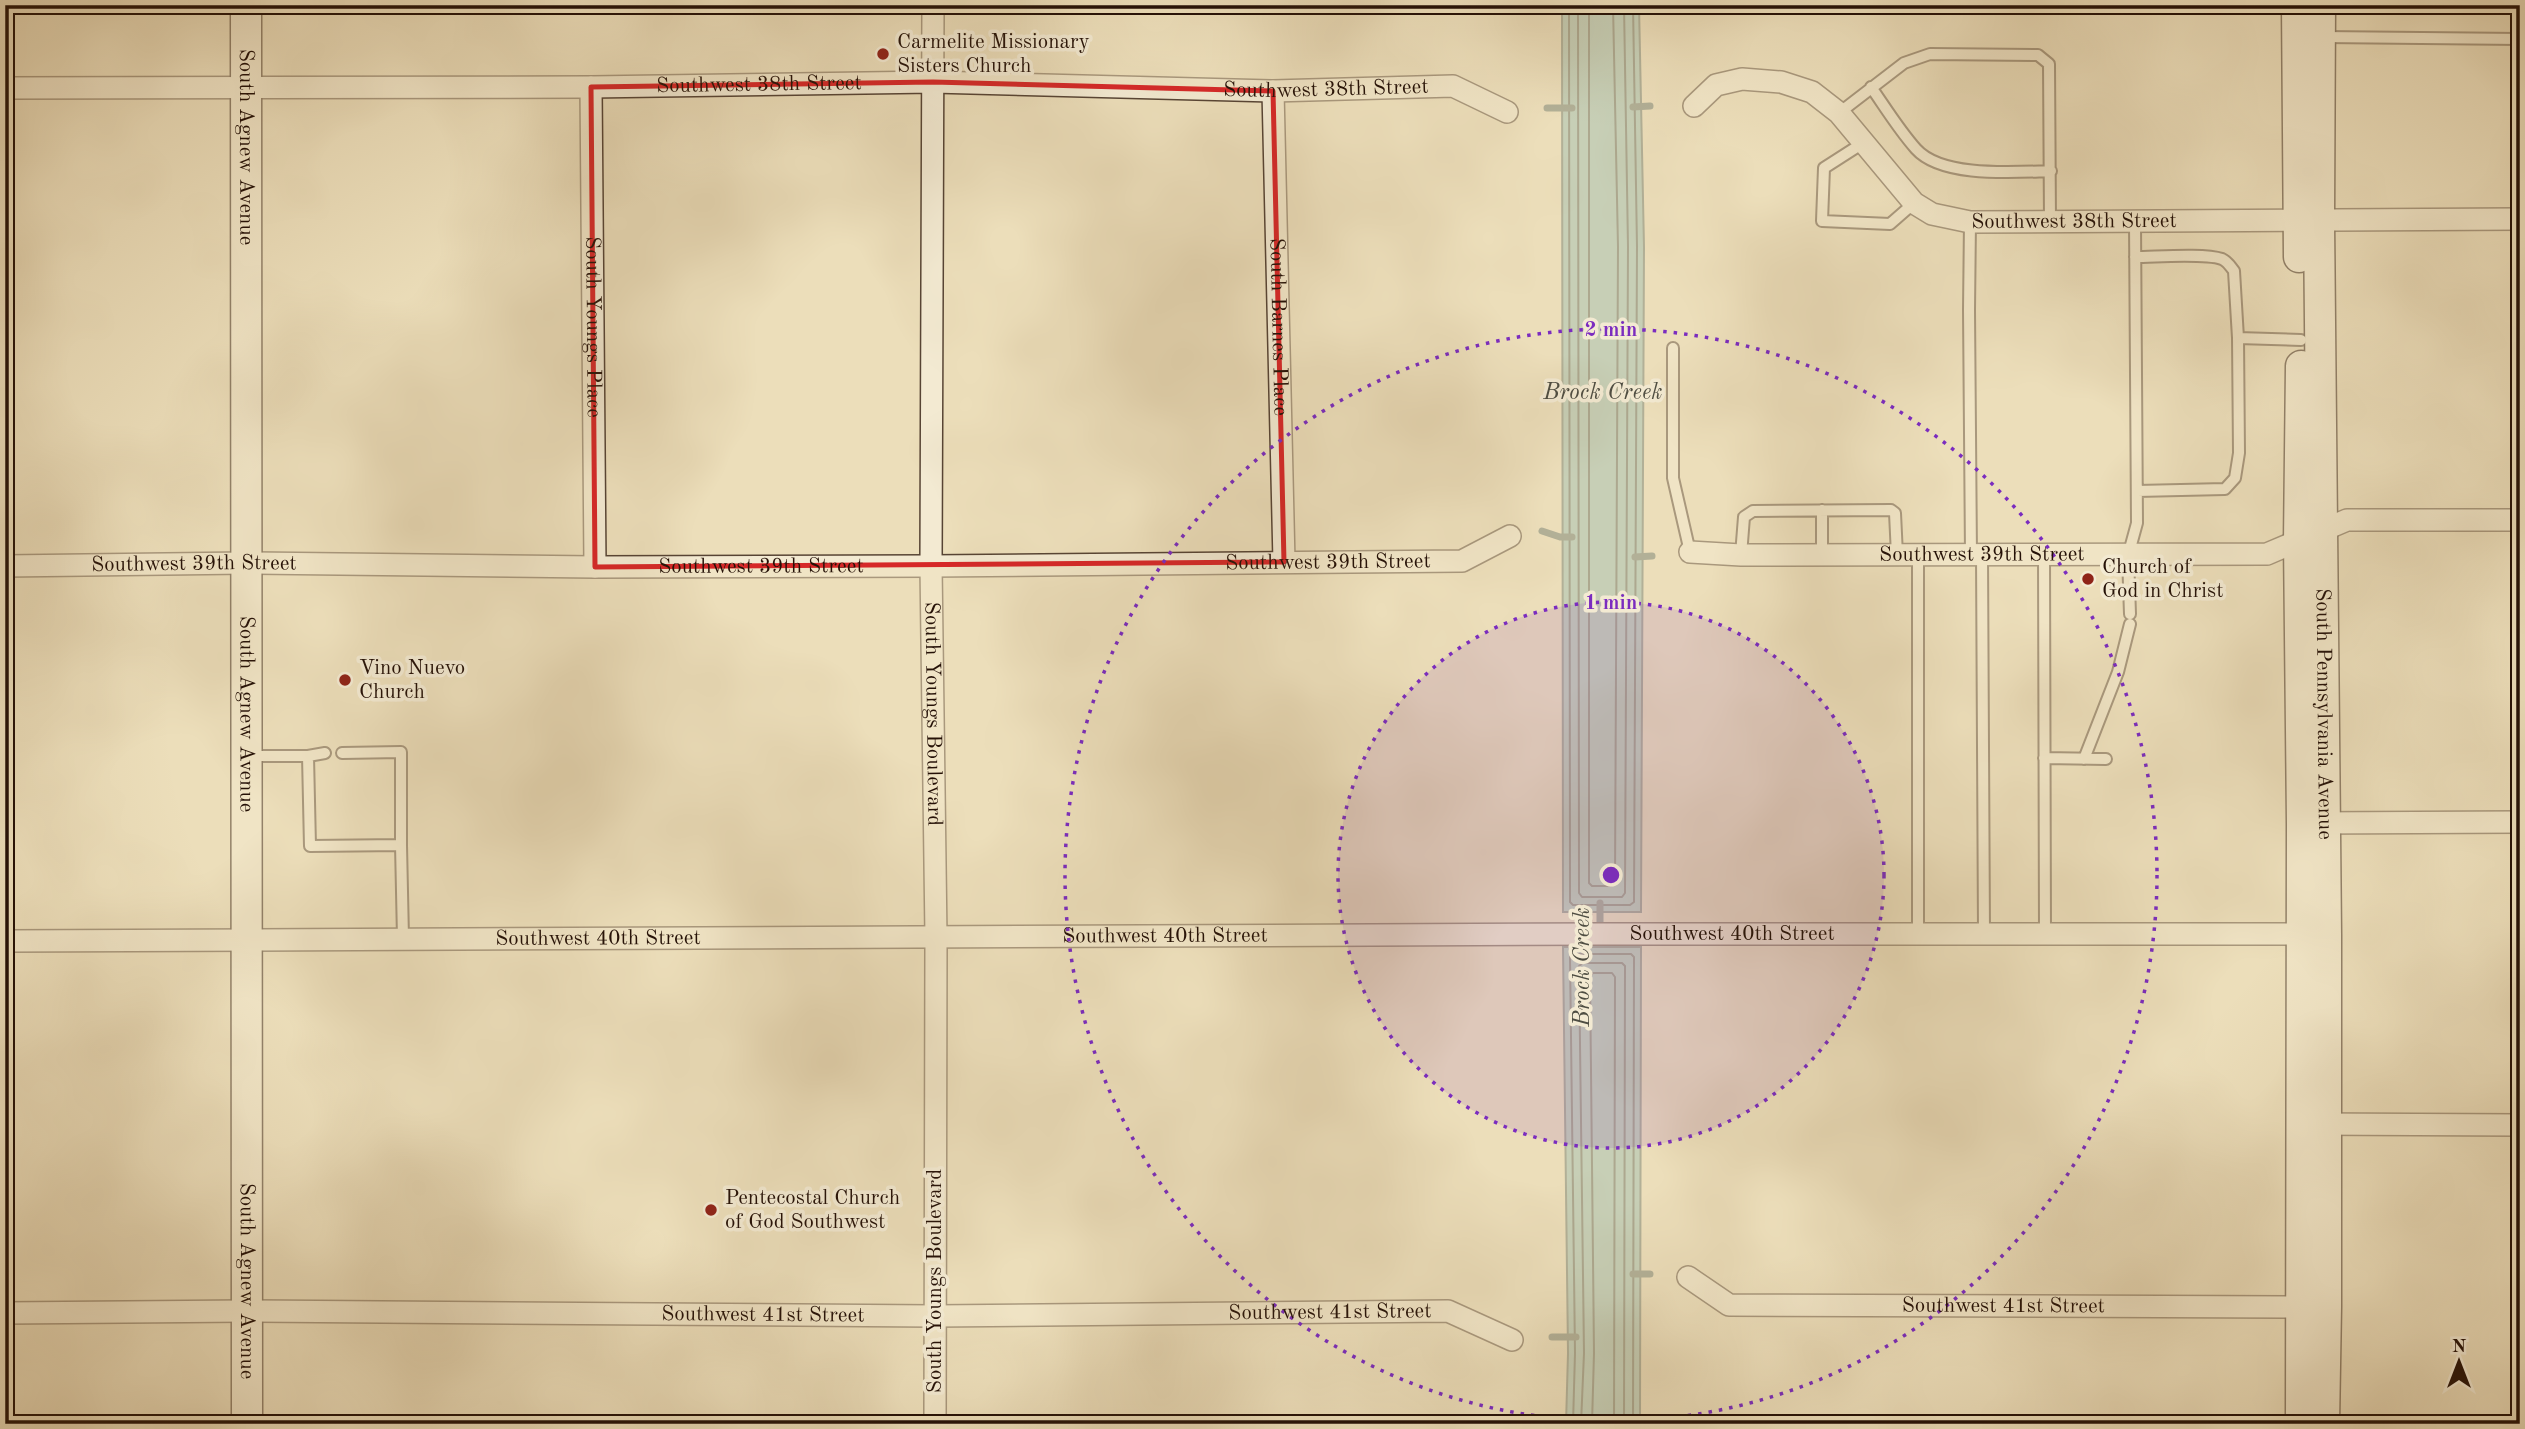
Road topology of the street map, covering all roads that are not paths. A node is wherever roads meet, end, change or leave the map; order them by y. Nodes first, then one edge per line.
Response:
1 (246, 5) edge
2 (933, 5) edge
3 (2297, 5) edge
4 (2320, 5) edge
5 (2309, 36) junction
6 (2520, 38) edge
7 (933, 82) junction
8 (245, 87) junction
9 (590, 87) junction
10 (1871, 87) junction
11 (5, 88) edge
12 (1273, 91) junction
13 (1694, 106) dead end
14 (1507, 112) dead end
15 (1839, 113) junction
16 (1863, 143) junction
17 (2051, 171) junction
18 (1914, 203) junction
19 (2520, 219) edge
20 (2309, 220) junction
21 (2050, 221) junction
22 (1970, 222) junction
23 (2135, 222) junction
24 (2135, 257) junction
25 (2238, 338) junction
26 (2301, 340) junction
27 (1673, 348) dead end
28 (2137, 491) junction
29 (1822, 510) junction
30 (2520, 520) edge
31 (1510, 536) dead end
32 (2311, 536) junction
33 (1690, 552) joint
34 (1741, 555) junction
35 (1822, 555) junction
36 (1908, 555) junction
37 (1976, 555) junction
38 (2044, 555) junction
39 (2128, 556) junction
40 (1284, 562) junction
41 (246, 563) junction
42 (5, 566) edge
43 (930, 566) junction
44 (595, 567) junction
45 (325, 753) dead end
46 (342, 753) dead end
47 (247, 756) junction
48 (308, 756) junction
49 (2044, 758) junction
50 (2084, 759) junction
51 (2106, 759) dead end
52 (2520, 822) edge
53 (2313, 823) junction
54 (401, 845) junction
55 (1919, 934) junction
56 (1984, 934) junction
57 (2045, 934) junction
58 (2314, 934) junction
59 (936, 937) junction
60 (403, 938) junction
61 (247, 939) junction
62 (5, 941) edge
63 (2314, 1124) junction
64 (2520, 1125) edge
65 (1688, 1277) dead end
66 (2314, 1307) junction
67 (246, 1311) junction
68 (5, 1313) edge
69 (935, 1317) junction
70 (1513, 1340) dead end
71 (247, 1424) edge
72 (935, 1424) edge
73 (2301, 1424) edge
74 (2323, 1424) edge

1 - 8 main road, South Agnew Avenue
2 - 7 street, South Youngs Boulevard
3 - 5 main road, South Pennsylvania Avenue
4 - 5 main road, South Pennsylvania Avenue
5 - 6 lane
5 - 20 main road, South Pennsylvania Avenue
7 - 9 street, Southwest 38th Street
7 - 12 street, Southwest 38th Street
7 - 43 street, South Youngs Boulevard
8 - 9 street, Southwest 38th Street
8 - 11 street, Southwest 38th Street
8 - 41 main road, South Agnew Avenue
9 - 44 street, South Youngs Place
10 - 15 lane
10 - 17 lane
10 - 17 lane
12 - 14 street, Southwest 38th Street
12 - 40 street, South Barnes Place
13 - 15 street, Southwest 38th Street
15 - 16 street, Southwest 38th Street
16 - 18 street, Southwest 38th Street
16 - 18 lane
17 - 21 lane
18 - 22 street, Southwest 38th Street
19 - 20 street, Southwest 38th Street
20 - 23 street, Southwest 38th Street
20 - 26 main road, South Pennsylvania Avenue
20 - 32 main road, South Pennsylvania Avenue
21 - 22 street, Southwest 38th Street
21 - 23 street, Southwest 38th Street
22 - 37 lane
23 - 24 lane
24 - 25 lane
24 - 28 lane
25 - 26 lane
25 - 28 lane
26 - 32 main road, South Pennsylvania Avenue
27 - 33 lane
28 - 39 lane
29 - 34 lane
29 - 35 lane
29 - 36 lane
30 - 32 street, Southwest 39th Street
31 - 40 street, Southwest 39th Street
32 - 39 street, Southwest 39th Street
32 - 53 main road, South Pennsylvania Avenue
33 - 34 street, Southwest 39th Street
34 - 35 street, Southwest 39th Street
35 - 36 street, Southwest 39th Street
36 - 37 street, Southwest 39th Street
36 - 55 lane
37 - 38 street, Southwest 39th Street
37 - 56 lane
38 - 39 street, Southwest 39th Street
38 - 49 lane
39 - 50 lane
40 - 43 street, Southwest 39th Street
41 - 42 street, Southwest 39th Street
41 - 44 street, Southwest 39th Street
41 - 47 main road, South Agnew Avenue
43 - 44 street, Southwest 39th Street
43 - 59 street, South Youngs Boulevard
45 - 48 lane
46 - 54 lane
47 - 48 lane
47 - 61 main road, South Agnew Avenue
48 - 54 lane
49 - 50 lane
49 - 57 lane
50 - 51 lane
52 - 53 street
53 - 58 main road, South Pennsylvania Avenue
54 - 60 lane
55 - 56 street, Southwest 40th Street
55 - 59 street, Southwest 40th Street
56 - 57 street, Southwest 40th Street
57 - 58 street, Southwest 40th Street
58 - 63 main road, South Pennsylvania Avenue
59 - 60 street, Southwest 40th Street
59 - 69 street, South Youngs Boulevard
60 - 61 street, Southwest 40th Street
61 - 62 street, Southwest 40th Street
61 - 67 main road, South Agnew Avenue
63 - 64 street
63 - 66 main road, South Pennsylvania Avenue
65 - 66 street, Southwest 41st Street
66 - 73 main road, South Pennsylvania Avenue
66 - 74 main road, South Pennsylvania Avenue
67 - 68 street, Southwest 41st Street
67 - 69 street, Southwest 41st Street
67 - 71 main road, South Agnew Avenue
69 - 70 street, Southwest 41st Street
69 - 72 street, South Youngs Boulevard

